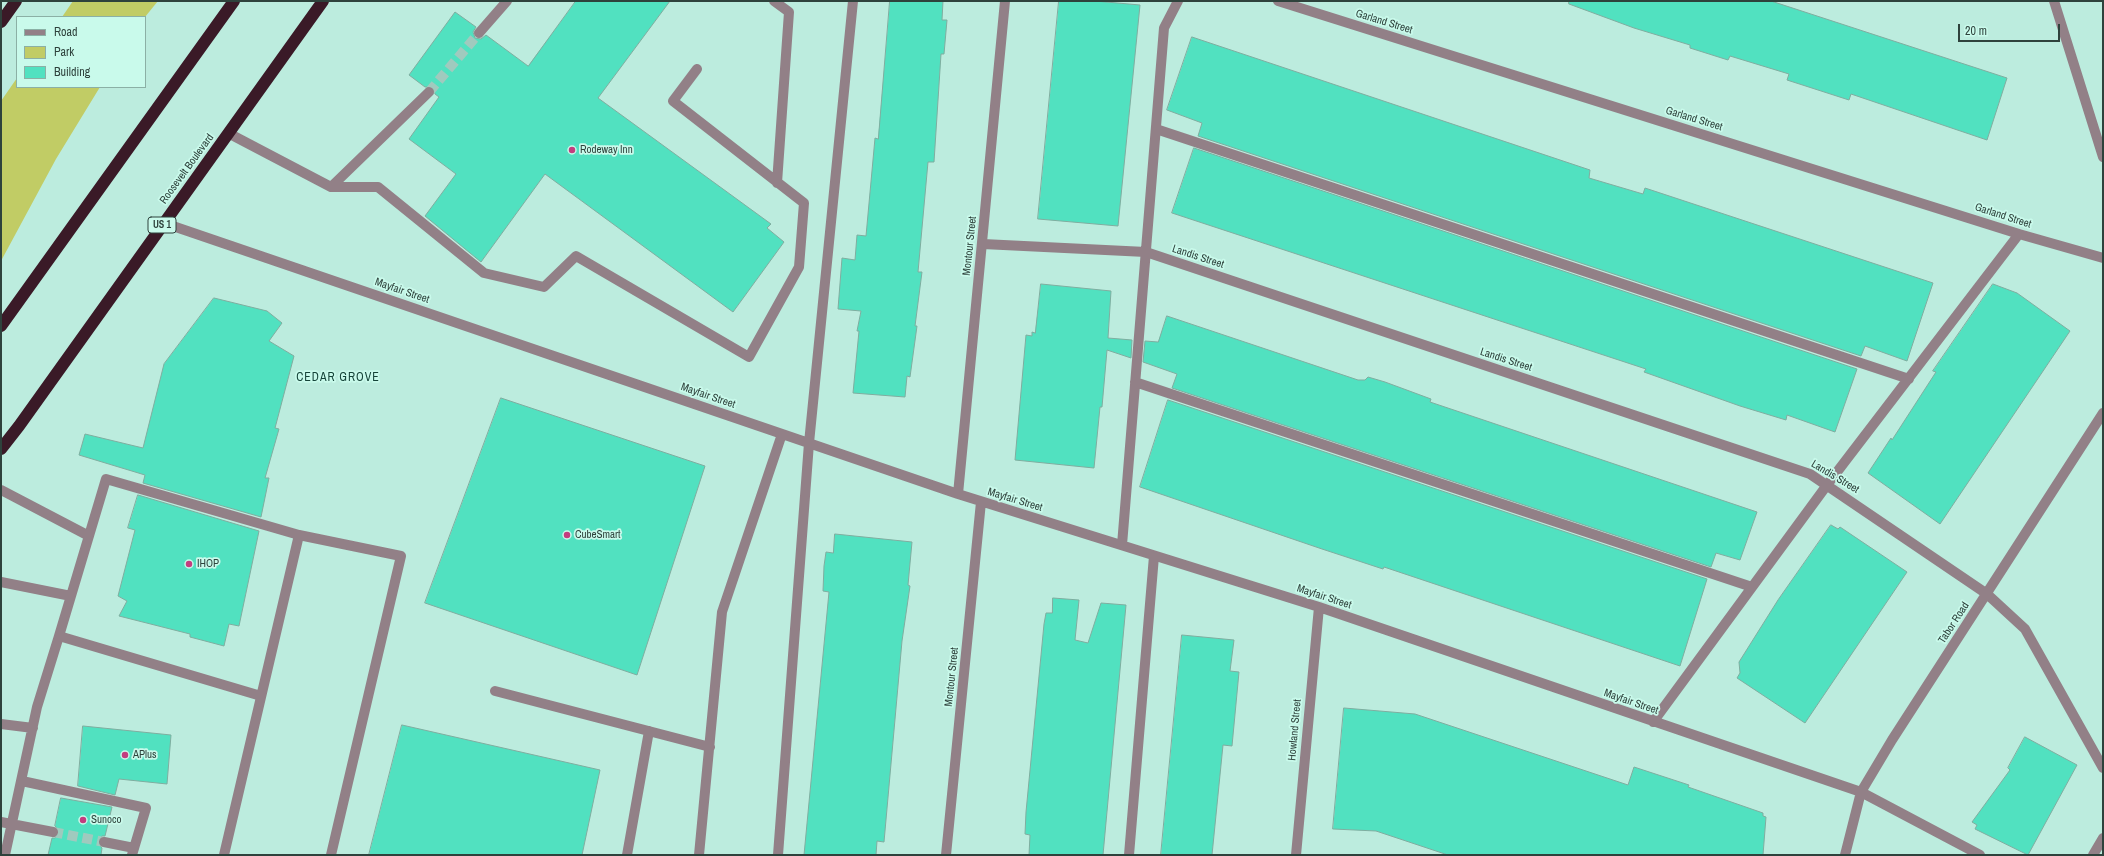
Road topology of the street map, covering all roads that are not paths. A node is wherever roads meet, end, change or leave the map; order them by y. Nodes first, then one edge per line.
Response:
1 (16, 1) edge
2 (234, 1) edge
3 (323, 1) edge
4 (507, 1) edge
5 (774, 1) edge
6 (788, 1) edge
7 (853, 1) edge
8 (1005, 1) edge
9 (1178, 1) edge
10 (1278, 1) edge
11 (2054, 1) edge
12 (789, 12) junction
13 (1, 22) edge
14 (479, 33) tunnel mouth
15 (697, 69) dead end
16 (428, 92) tunnel mouth
17 (1156, 129) junction
18 (228, 133) junction
19 (2103, 156) edge
20 (777, 183) junction
21 (330, 187) junction
22 (164, 223) junction
23 (2019, 234) junction
24 (983, 244) junction
25 (1146, 252) junction
26 (2103, 258) edge
27 (1, 326) edge
28 (1909, 379) junction
29 (1135, 382) junction
30 (2103, 413) edge
31 (782, 434) junction
32 (809, 443) junction
33 (1, 449) edge
34 (1827, 485) junction
35 (1, 490) edge
36 (958, 494) junction
37 (981, 502) junction
38 (299, 535) junction
39 (89, 536) junction
40 (1122, 545) junction
41 (1154, 556) junction
42 (1, 582) edge
43 (1752, 587) junction
44 (1987, 594) junction
45 (71, 596) junction
46 (1318, 607) junction
47 (59, 636) junction
48 (495, 691) dead end
49 (261, 696) junction
50 (1653, 722) junction
51 (1, 724) edge
52 (33, 728) junction
53 (649, 731) junction
54 (710, 747) junction
55 (2103, 768) edge
56 (22, 781) junction
57 (1861, 792) junction
58 (1, 822) edge
59 (12, 824) junction
60 (53, 832) tunnel mouth
61 (2103, 838) edge
62 (104, 842) tunnel mouth
63 (133, 851) edge
64 (6, 855) edge
65 (224, 855) edge
66 (331, 855) edge
67 (627, 855) edge
68 (699, 855) edge
69 (778, 855) edge
70 (946, 855) edge
71 (1129, 855) edge
72 (1296, 855) edge
73 (1845, 855) edge
74 (1980, 855) edge
75 (2093, 855) edge

1 - 13 highway
2 - 27 highway
3 - 18 highway, Roosevelt Boulevard / US 1
4 - 14 street
5 - 12 street
6 - 12 street
7 - 32 street
8 - 24 street, Montour Street
9 - 17 street
10 - 23 street, Garland Street
11 - 19 street
12 - 20 street
15 - 20 street
16 - 21 street
17 - 25 street
17 - 28 street
18 - 21 street
18 - 22 highway, Roosevelt Boulevard / US 1
20 - 21 street
22 - 31 street, Mayfair Street
22 - 33 highway, Roosevelt Boulevard / US 1
23 - 26 street, Garland Street
23 - 28 street
24 - 25 street, Landis Street
24 - 36 street, Montour Street
25 - 29 street
25 - 34 street, Landis Street
28 - 34 street
29 - 40 street
29 - 43 street
30 - 44 street, Tabor Road
31 - 32 street, Mayfair Street
31 - 54 street
32 - 36 street, Mayfair Street
32 - 69 street
34 - 43 street
34 - 44 street, Landis Street
35 - 39 street
36 - 37 street, Mayfair Street
37 - 40 street, Mayfair Street
37 - 70 street, Montour Street
38 - 39 street
38 - 49 street
38 - 66 street
39 - 45 street
40 - 41 street, Mayfair Street
41 - 46 street, Mayfair Street
41 - 71 street
42 - 45 street
43 - 50 street
44 - 55 street, Landis Street
44 - 57 street, Tabor Road
45 - 47 street
46 - 50 street, Mayfair Street
46 - 72 street, Howland Street
47 - 49 street
47 - 52 street
48 - 53 street
49 - 65 street
50 - 57 street, Mayfair Street
51 - 52 street
52 - 56 street
53 - 54 street
53 - 67 street
54 - 68 street
56 - 59 street
56 - 63 street
57 - 73 street, Tabor Road
57 - 74 street, Mayfair Street
58 - 59 street
59 - 60 street
59 - 64 street
61 - 75 street
62 - 63 street

